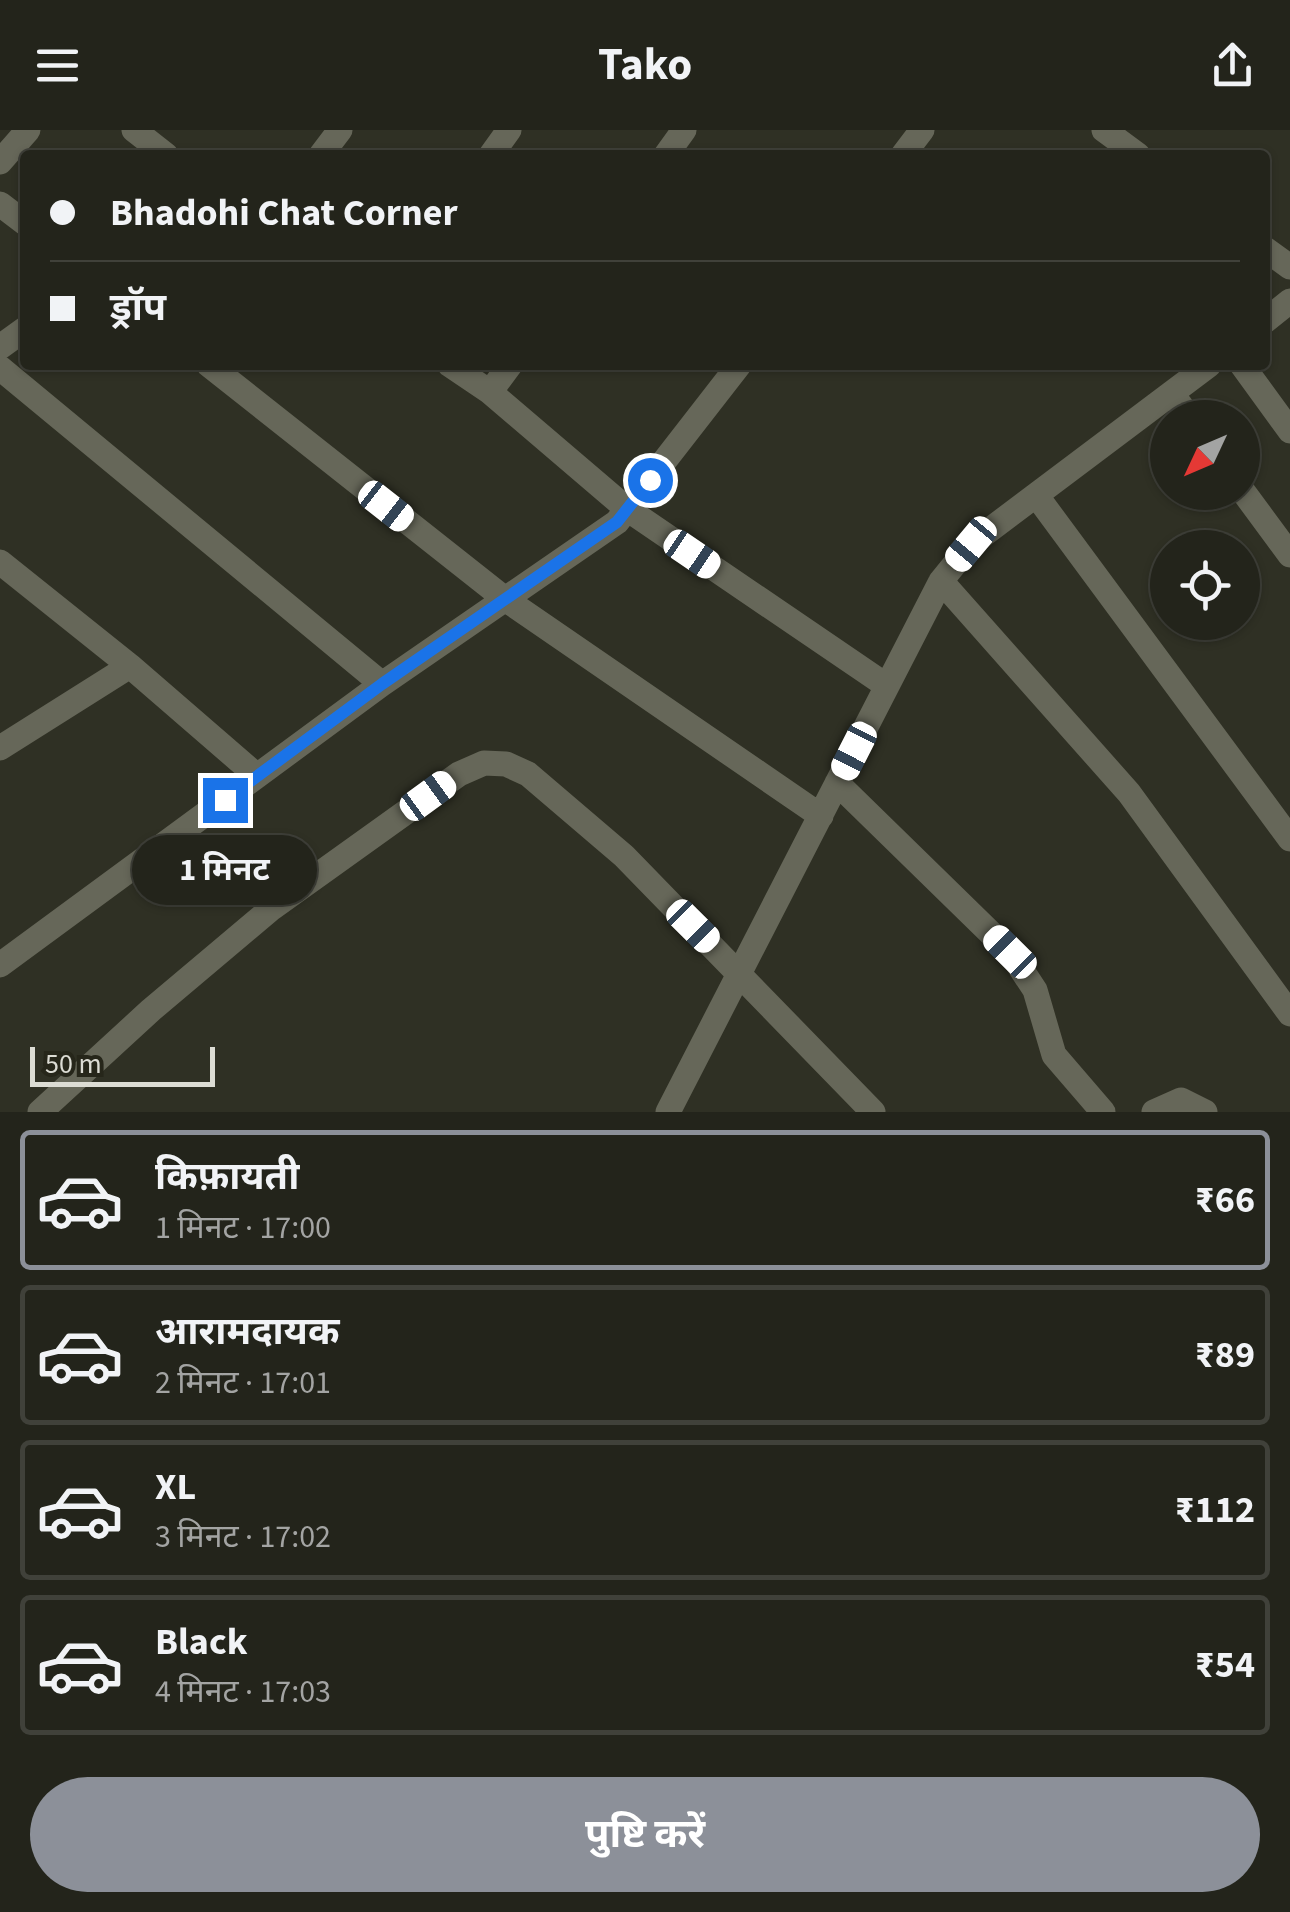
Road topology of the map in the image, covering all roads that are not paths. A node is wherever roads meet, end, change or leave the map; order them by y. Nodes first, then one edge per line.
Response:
1 (28, 130) edge
2 (134, 130) edge
3 (340, 130) edge
4 (922, 130) edge
5 (1104, 130) edge
6 (160, 150) edge
7 (325, 150) edge
8 (907, 150) edge
9 (1131, 150) edge
10 (0, 162) edge
11 (1290, 302) edge
12 (1270, 317) edge
13 (20, 332) edge
14 (0, 347) edge
15 (0, 368) edge
16 (215, 370) edge
17 (457, 370) edge
18 (506, 370) edge
19 (736, 370) edge
20 (1203, 370) edge
21 (1246, 370) edge
22 (490, 392) junction
23 (1172, 394) junction
24 (1176, 400) edge
25 (1290, 431) edge
26 (1036, 495) junction
27 (627, 510) junction
28 (1257, 510) edge
29 (1290, 555) edge
30 (0, 562) edge
31 (942, 581) junction
32 (504, 600) junction
33 (130, 666) junction
34 (382, 684) junction
35 (888, 686) junction
36 (0, 748) edge
37 (257, 776) junction
38 (838, 784) junction
39 (821, 816) junction
40 (1290, 839) edge
41 (0, 966) edge
42 (739, 973) junction
43 (1290, 1014) edge
44 (40, 1112) edge
45 (668, 1112) edge
46 (873, 1112) edge
47 (1102, 1112) edge
48 (1154, 1112) edge
49 (1205, 1112) edge

1 - 10 street
2 - 6 street
3 - 7 street
4 - 8 street
5 - 9 street
11 - 12 street
13 - 14 street
15 - 34 street
16 - 32 street
17 - 22 street
18 - 22 street
19 - 27 street
20 - 23 street
21 - 25 street
22 - 27 street
23 - 24 street
23 - 26 street
26 - 31 street
26 - 40 street
27 - 32 street
27 - 35 street
28 - 29 street
30 - 33 street
31 - 35 street
31 - 43 street
32 - 34 street
32 - 39 street
33 - 36 street
33 - 37 street
34 - 37 street
35 - 38 street
37 - 41 street
38 - 39 street
38 - 47 street
39 - 42 street
42 - 44 street
42 - 45 street
42 - 46 street
48 - 49 street

